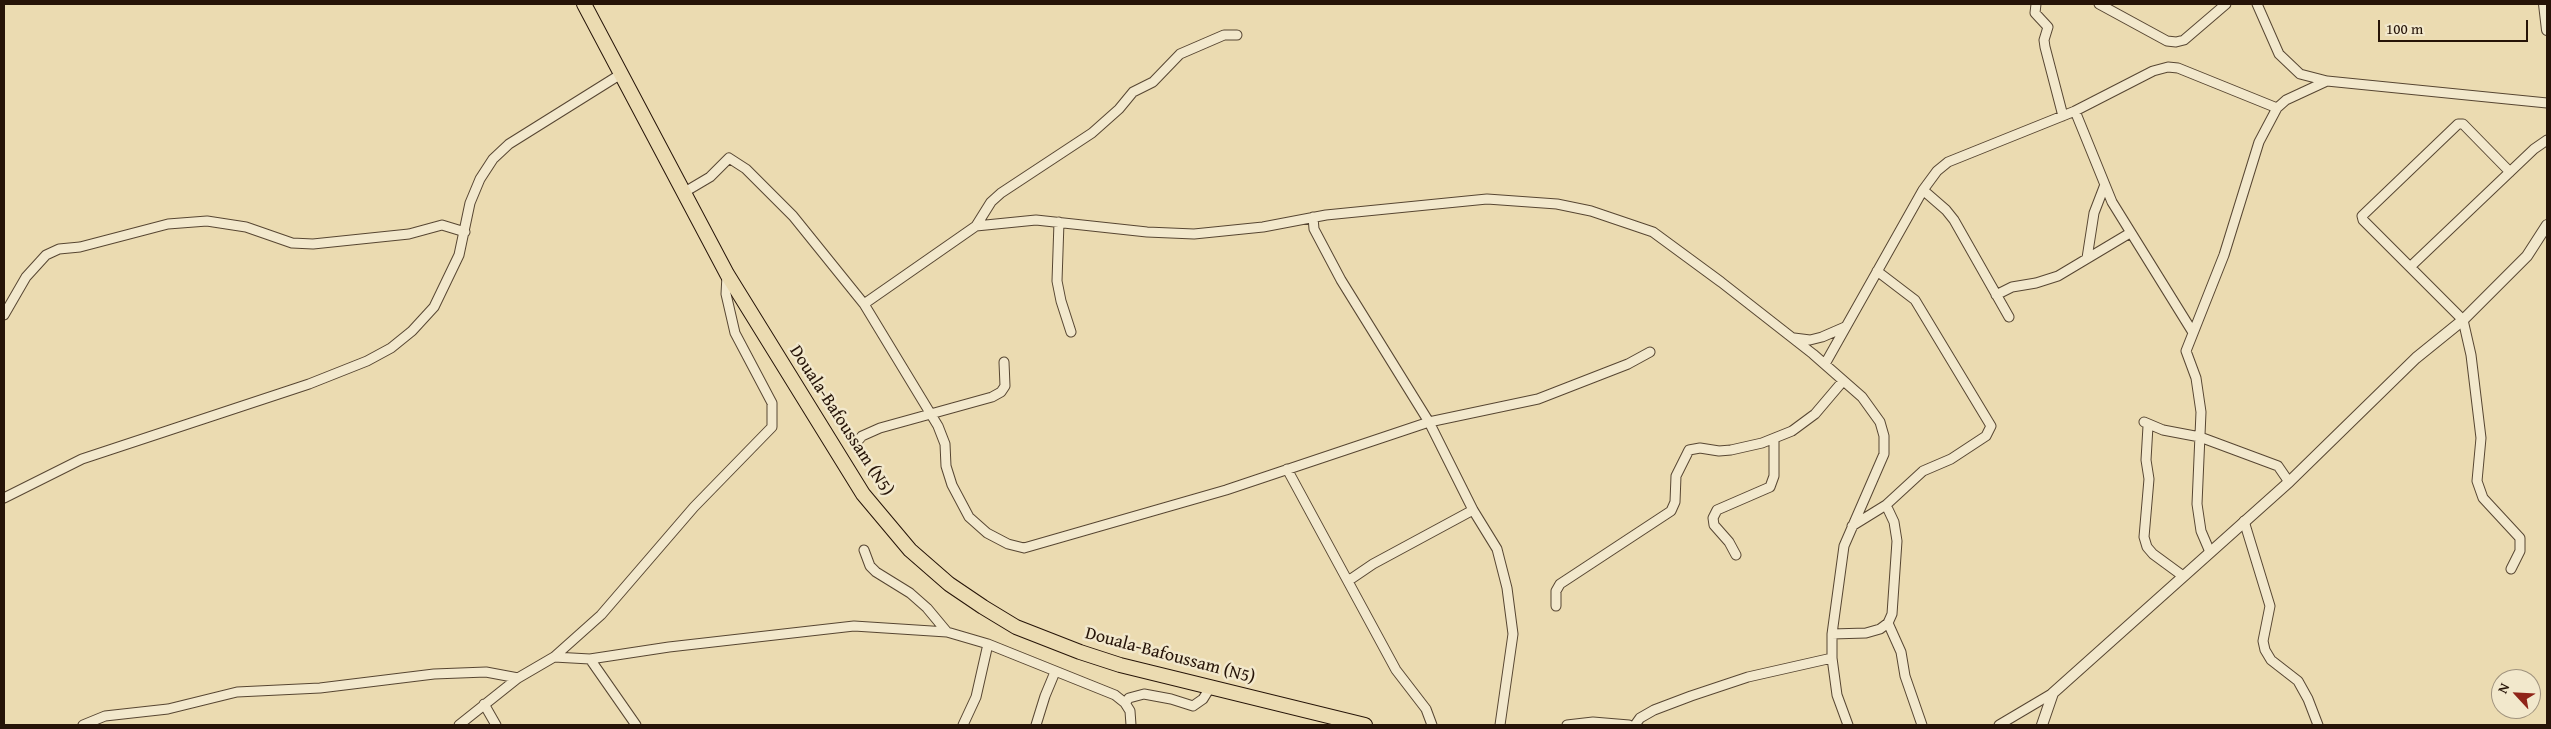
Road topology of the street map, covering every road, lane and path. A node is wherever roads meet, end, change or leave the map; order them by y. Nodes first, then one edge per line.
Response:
1 (584, 4) edge
2 (2036, 4) edge
3 (2099, 4) edge
4 (2226, 4) edge
5 (2258, 4) edge
6 (2544, 4) edge
7 (2547, 30) edge
8 (1237, 36) dead end
9 (621, 74) junction
10 (2328, 81) junction
11 (2547, 103) edge
12 (2276, 108) junction
13 (2075, 111) junction
14 (2063, 116) junction
15 (2547, 140) edge
16 (2510, 172) junction
17 (2104, 187) junction
18 (1923, 190) junction
19 (683, 193) junction
20 (1313, 217) junction
21 (1059, 222) junction
22 (2547, 225) edge
23 (976, 226) junction
24 (465, 232) junction
25 (2130, 233) junction
26 (2087, 258) junction
27 (2410, 267) junction
28 (1877, 271) junction
29 (727, 274) junction
30 (1996, 294) junction
31 (864, 304) junction
32 (4, 315) edge
33 (2010, 317) dead end
34 (2464, 320) junction
35 (1845, 327) junction
36 (2192, 331) junction
37 (1071, 332) dead end
38 (1794, 338) junction
39 (1650, 352) dead end
40 (1004, 362) dead end
41 (1825, 364) junction
42 (1843, 380) junction
43 (931, 414) junction
44 (1429, 422) junction
45 (2200, 437) junction
46 (1774, 439) junction
47 (856, 443) dead end
48 (1287, 469) junction
49 (2289, 482) junction
50 (4, 498) edge
51 (1886, 505) junction
52 (1473, 510) junction
53 (2244, 521) junction
54 (1852, 526) junction
55 (864, 550) dead end
56 (2210, 552) junction
57 (1736, 555) dead end
58 (2511, 569) dead end
59 (2183, 576) junction
60 (1348, 581) junction
61 (1556, 606) dead end
62 (1888, 623) junction
63 (947, 632) junction
64 (1832, 634) junction
65 (988, 644) junction
66 (554, 657) junction
67 (1832, 658) junction
68 (590, 659) junction
69 (1055, 672) junction
70 (518, 678) junction
71 (1211, 686) junction
72 (2053, 693) junction
73 (1126, 703) junction
74 (484, 704) junction
75 (83, 725) edge
76 (459, 725) edge
77 (496, 725) edge
78 (636, 725) edge
79 (963, 725) edge
80 (1036, 725) edge
81 (1131, 725) edge
82 (1365, 725) edge
83 (1432, 725) edge
84 (1500, 725) edge
85 (1566, 725) edge
86 (1629, 725) edge
87 (1635, 725) edge
88 (1848, 725) edge
89 (1922, 725) edge
90 (1999, 725) edge
91 (2042, 725) edge
92 (2318, 725) edge

1 - 9 highway, Douala-Bafoussam (N5)
2 - 14 street
3 - 4 street
5 - 10 street
6 - 7 street
8 - 23 street
9 - 19 highway, Douala-Bafoussam (N5)
9 - 24 street
10 - 11 street
10 - 12 street
12 - 13 street
12 - 36 street
13 - 14 street
13 - 17 street
14 - 18 street
15 - 16 street
16 - 27 street
16 - 27 street
17 - 25 street
17 - 26 street
18 - 28 street
18 - 30 street
19 - 29 highway, Douala-Bafoussam (N5)
19 - 31 street
20 - 21 street
20 - 38 street
20 - 44 street
21 - 23 street
21 - 37 street
22 - 34 street
23 - 31 street
24 - 32 street
24 - 50 street
25 - 26 street
25 - 36 street
26 - 30 street
27 - 34 street
28 - 35 street
28 - 51 street
29 - 66 street
29 - 71 highway, Douala-Bafoussam (N5)
30 - 33 street
31 - 43 street
34 - 49 street
34 - 58 street
35 - 38 street
35 - 41 street
36 - 45 street
38 - 41 street
39 - 44 street
40 - 43 street
41 - 42 street
42 - 46 street
42 - 54 street
43 - 47 street
43 - 48 street
44 - 48 street
44 - 52 street
45 - 49 street
45 - 56 street
45 - 59 street
46 - 57 street
46 - 61 street
48 - 60 street
49 - 53 street
51 - 54 street
51 - 62 street
52 - 60 street
52 - 84 street
53 - 56 street
53 - 92 street
54 - 64 street
55 - 63 street
56 - 59 street
59 - 72 street
60 - 83 street
62 - 64 street
62 - 89 street
63 - 65 street
63 - 68 street
64 - 67 street
65 - 69 street
65 - 79 street
66 - 68 street
66 - 70 street
67 - 87 street
67 - 88 street
68 - 78 street
69 - 73 street
69 - 80 street
70 - 74 street
70 - 75 street
71 - 73 street
71 - 82 highway, Douala-Bafoussam (N5)
72 - 90 street
72 - 91 street
73 - 81 street
74 - 76 street
74 - 77 street
85 - 86 street

